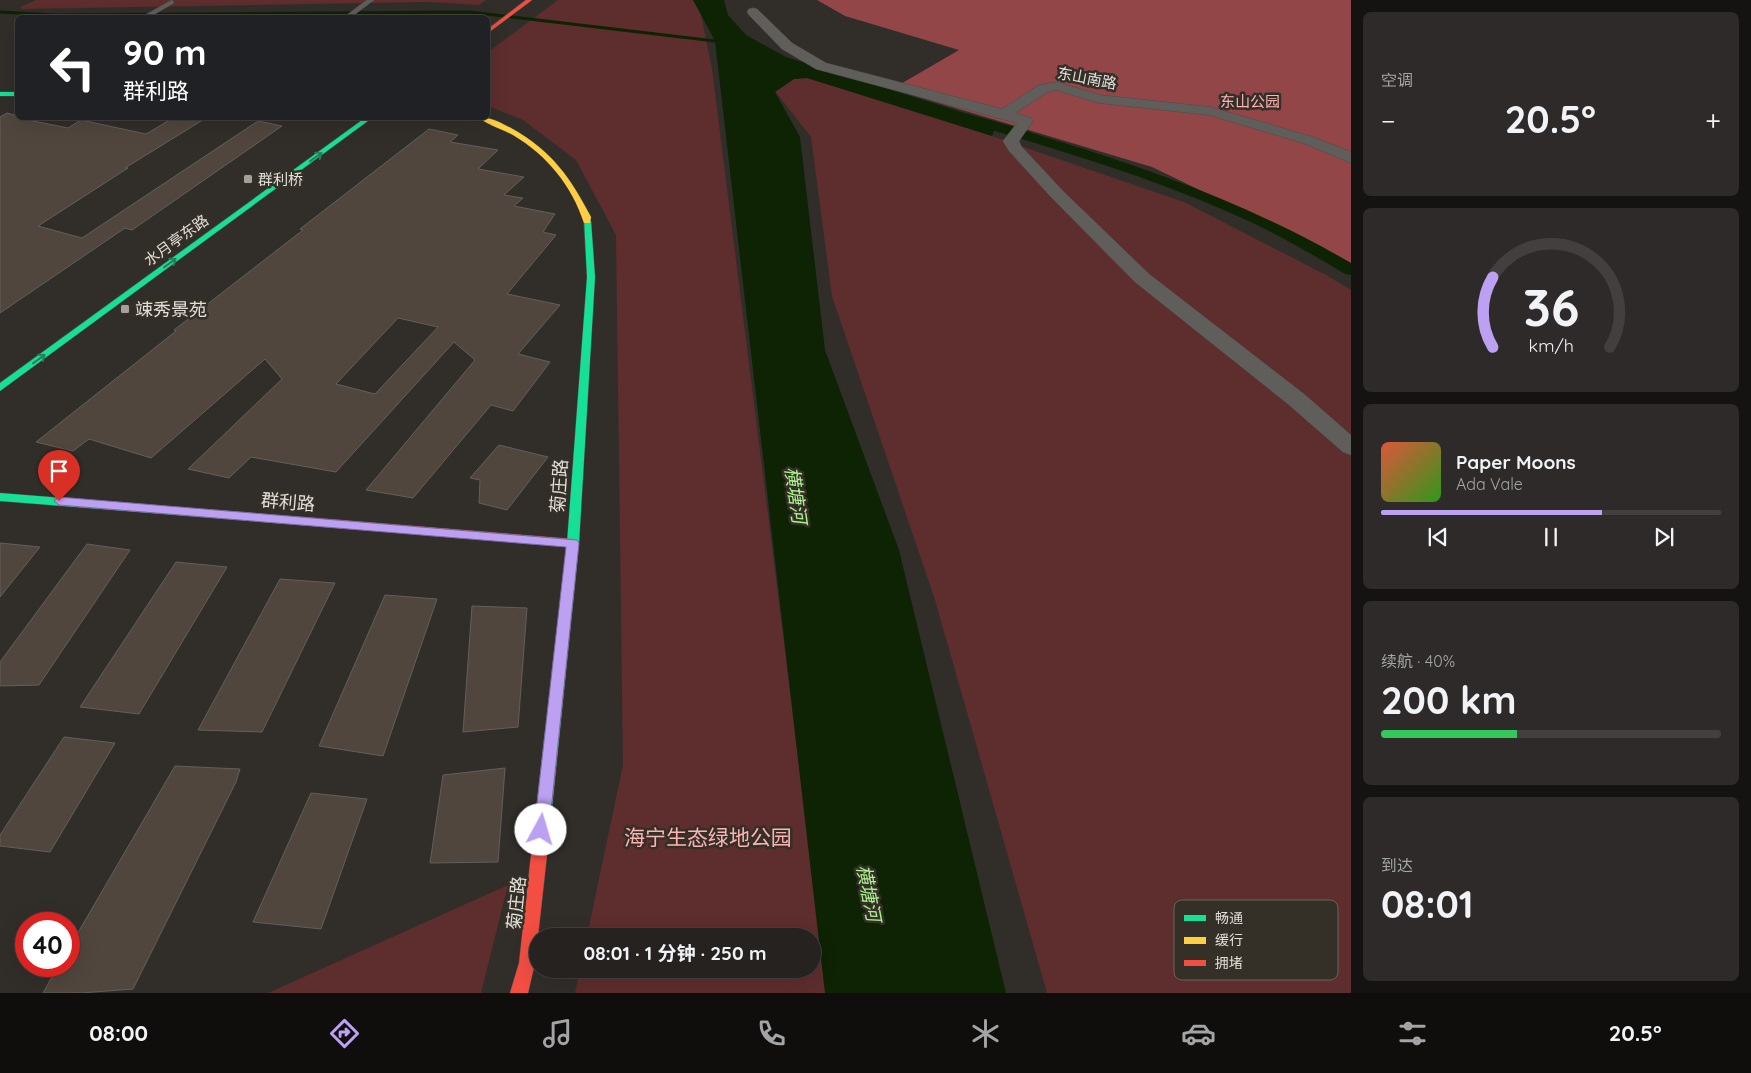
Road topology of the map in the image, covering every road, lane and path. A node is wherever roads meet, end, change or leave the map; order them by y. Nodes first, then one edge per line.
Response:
1 (371, 0) edge
2 (530, 0) edge
3 (172, 2) dead end
4 (512, 5) edge
5 (752, 12) dead end
6 (148, 15) edge
7 (351, 15) edge
8 (490, 17) edge
9 (490, 30) edge
10 (0, 94) edge
11 (15, 94) edge
12 (1004, 114) junction
13 (366, 120) edge
14 (487, 120) edge
15 (1351, 158) edge
16 (0, 388) edge
17 (1351, 446) edge
18 (0, 497) edge
19 (573, 543) junction
20 (519, 993) edge

1 - 7 lane
2 - 4 street
3 - 6 lane
4 - 8 street
4 - 9 street
5 - 12 street
10 - 11 street
12 - 15 street, 东山南路
12 - 17 street
16 -> 13 street, 水月亭东路
14 - 19 street, 菊庄路
18 - 19 street, 群利路
19 - 20 street, 菊庄路

